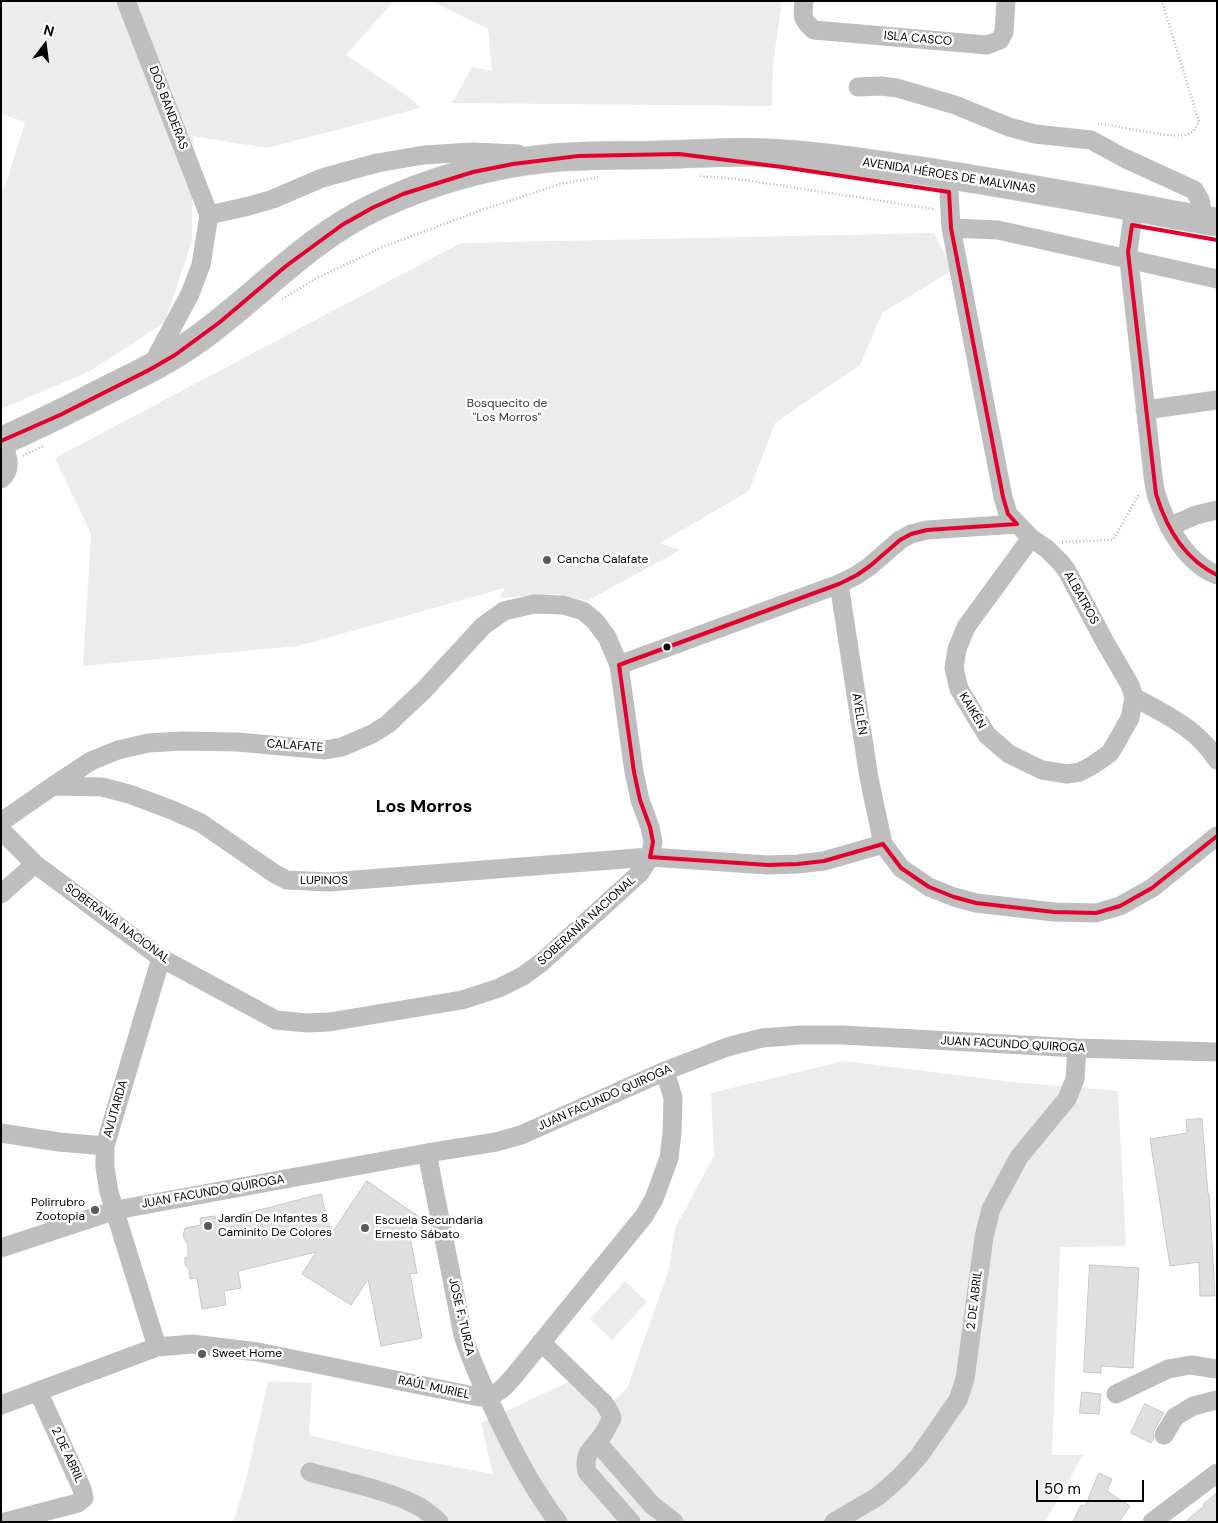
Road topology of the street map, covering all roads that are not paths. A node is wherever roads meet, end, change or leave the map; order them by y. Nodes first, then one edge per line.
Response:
1 (126, 1) edge
2 (1006, 1) edge
3 (803, 9) edge
4 (858, 87) dead end
5 (578, 156) junction
6 (950, 202) junction
7 (209, 215) junction
8 (1133, 216) junction
9 (1212, 227) edge
10 (1129, 260) junction
11 (1217, 278) edge
12 (149, 370) junction
13 (1217, 400) edge
14 (1146, 410) junction
15 (3, 456) edge
16 (1217, 510) edge
17 (1017, 524) junction
18 (1169, 527) junction
19 (1031, 538) junction
20 (1217, 576) edge
21 (839, 584) junction
22 (619, 665) junction
23 (1134, 697) junction
24 (1217, 760) edge
25 (53, 786) junction
26 (1, 822) edge
27 (1, 830) edge
28 (1217, 836) edge
29 (883, 844) junction
30 (650, 857) junction
31 (36, 864) junction
32 (1, 894) edge
33 (161, 958) junction
34 (1077, 1048) junction
35 (1217, 1052) edge
36 (665, 1071) junction
37 (1, 1133) edge
38 (105, 1146) junction
39 (427, 1153) junction
40 (116, 1210) junction
41 (1, 1248) edge
42 (541, 1342) junction
43 (157, 1348) junction
44 (1217, 1369) edge
45 (38, 1392) junction
46 (1116, 1394) dead end
47 (488, 1396) junction
48 (1217, 1400) edge
49 (1, 1405) edge
50 (1164, 1434) dead end
51 (597, 1442) junction
52 (310, 1472) dead end
53 (1217, 1473) edge
54 (5, 1522) edge
55 (438, 1522) edge
56 (558, 1522) edge
57 (631, 1522) edge
58 (674, 1522) edge
59 (834, 1522) edge
60 (1152, 1522) edge

1 - 7 street, DOS BANDERAS
2 - 3 street, ISLA CASCO
4 - 9 street
5 - 6 highway, AVENIDA HÉROES DE MALVINAS
5 - 7 street
5 - 12 highway, AVENIDA HÉROES DE MALVINAS
6 - 8 highway, AVENIDA HÉROES DE MALVINAS
6 - 10 street
6 - 17 street, ALBATROS
7 - 12 street
8 - 9 highway, AVENIDA HÉROES DE MALVINAS
8 - 10 street
10 - 11 street
10 - 14 street
12 - 15 highway, AVENIDA HÉROES DE MALVINAS
13 - 14 street
14 - 18 street
16 - 18 street
17 - 19 street, ALBATROS
17 - 21 street
18 - 20 street
19 - 23 street, ALBATROS
19 - 23 street, KAIKÉN
21 - 22 street
21 - 29 street, AYELÉN
22 - 25 street, CALAFATE
22 - 30 street
23 - 24 street
25 - 26 street
25 - 30 street, LUPINOS
27 - 31 street, SOBERANÍA NACIONAL
28 - 29 street
29 - 30 street
30 - 33 street, SOBERANÍA NACIONAL
31 - 32 street
31 - 33 street, SOBERANÍA NACIONAL
33 - 38 street, AVUTARDA
34 - 35 street, JUAN FACUNDO QUIROGA
34 - 36 street, JUAN FACUNDO QUIROGA
34 - 59 street, 2 DE ABRIL
36 - 39 street, JUAN FACUNDO QUIROGA
36 - 42 street, RAÚL MURIEL
37 - 38 street
38 - 40 street, AVUTARDA
39 - 40 street, JUAN FACUNDO QUIROGA
39 - 47 street, JOSE F. TURZA
40 - 41 street, JUAN FACUNDO QUIROGA
40 - 43 street, AVUTARDA
42 - 47 street, RAÚL MURIEL
42 - 51 street
43 - 45 street, RAÚL MURIEL
43 - 47 street, RAÚL MURIEL
44 - 46 street
45 - 49 street, RAÚL MURIEL
45 - 54 street, 2 DE ABRIL
47 - 56 street, JOSE F. TURZA
48 - 50 street
51 - 57 street
51 - 58 street
52 - 55 street
53 - 60 street

